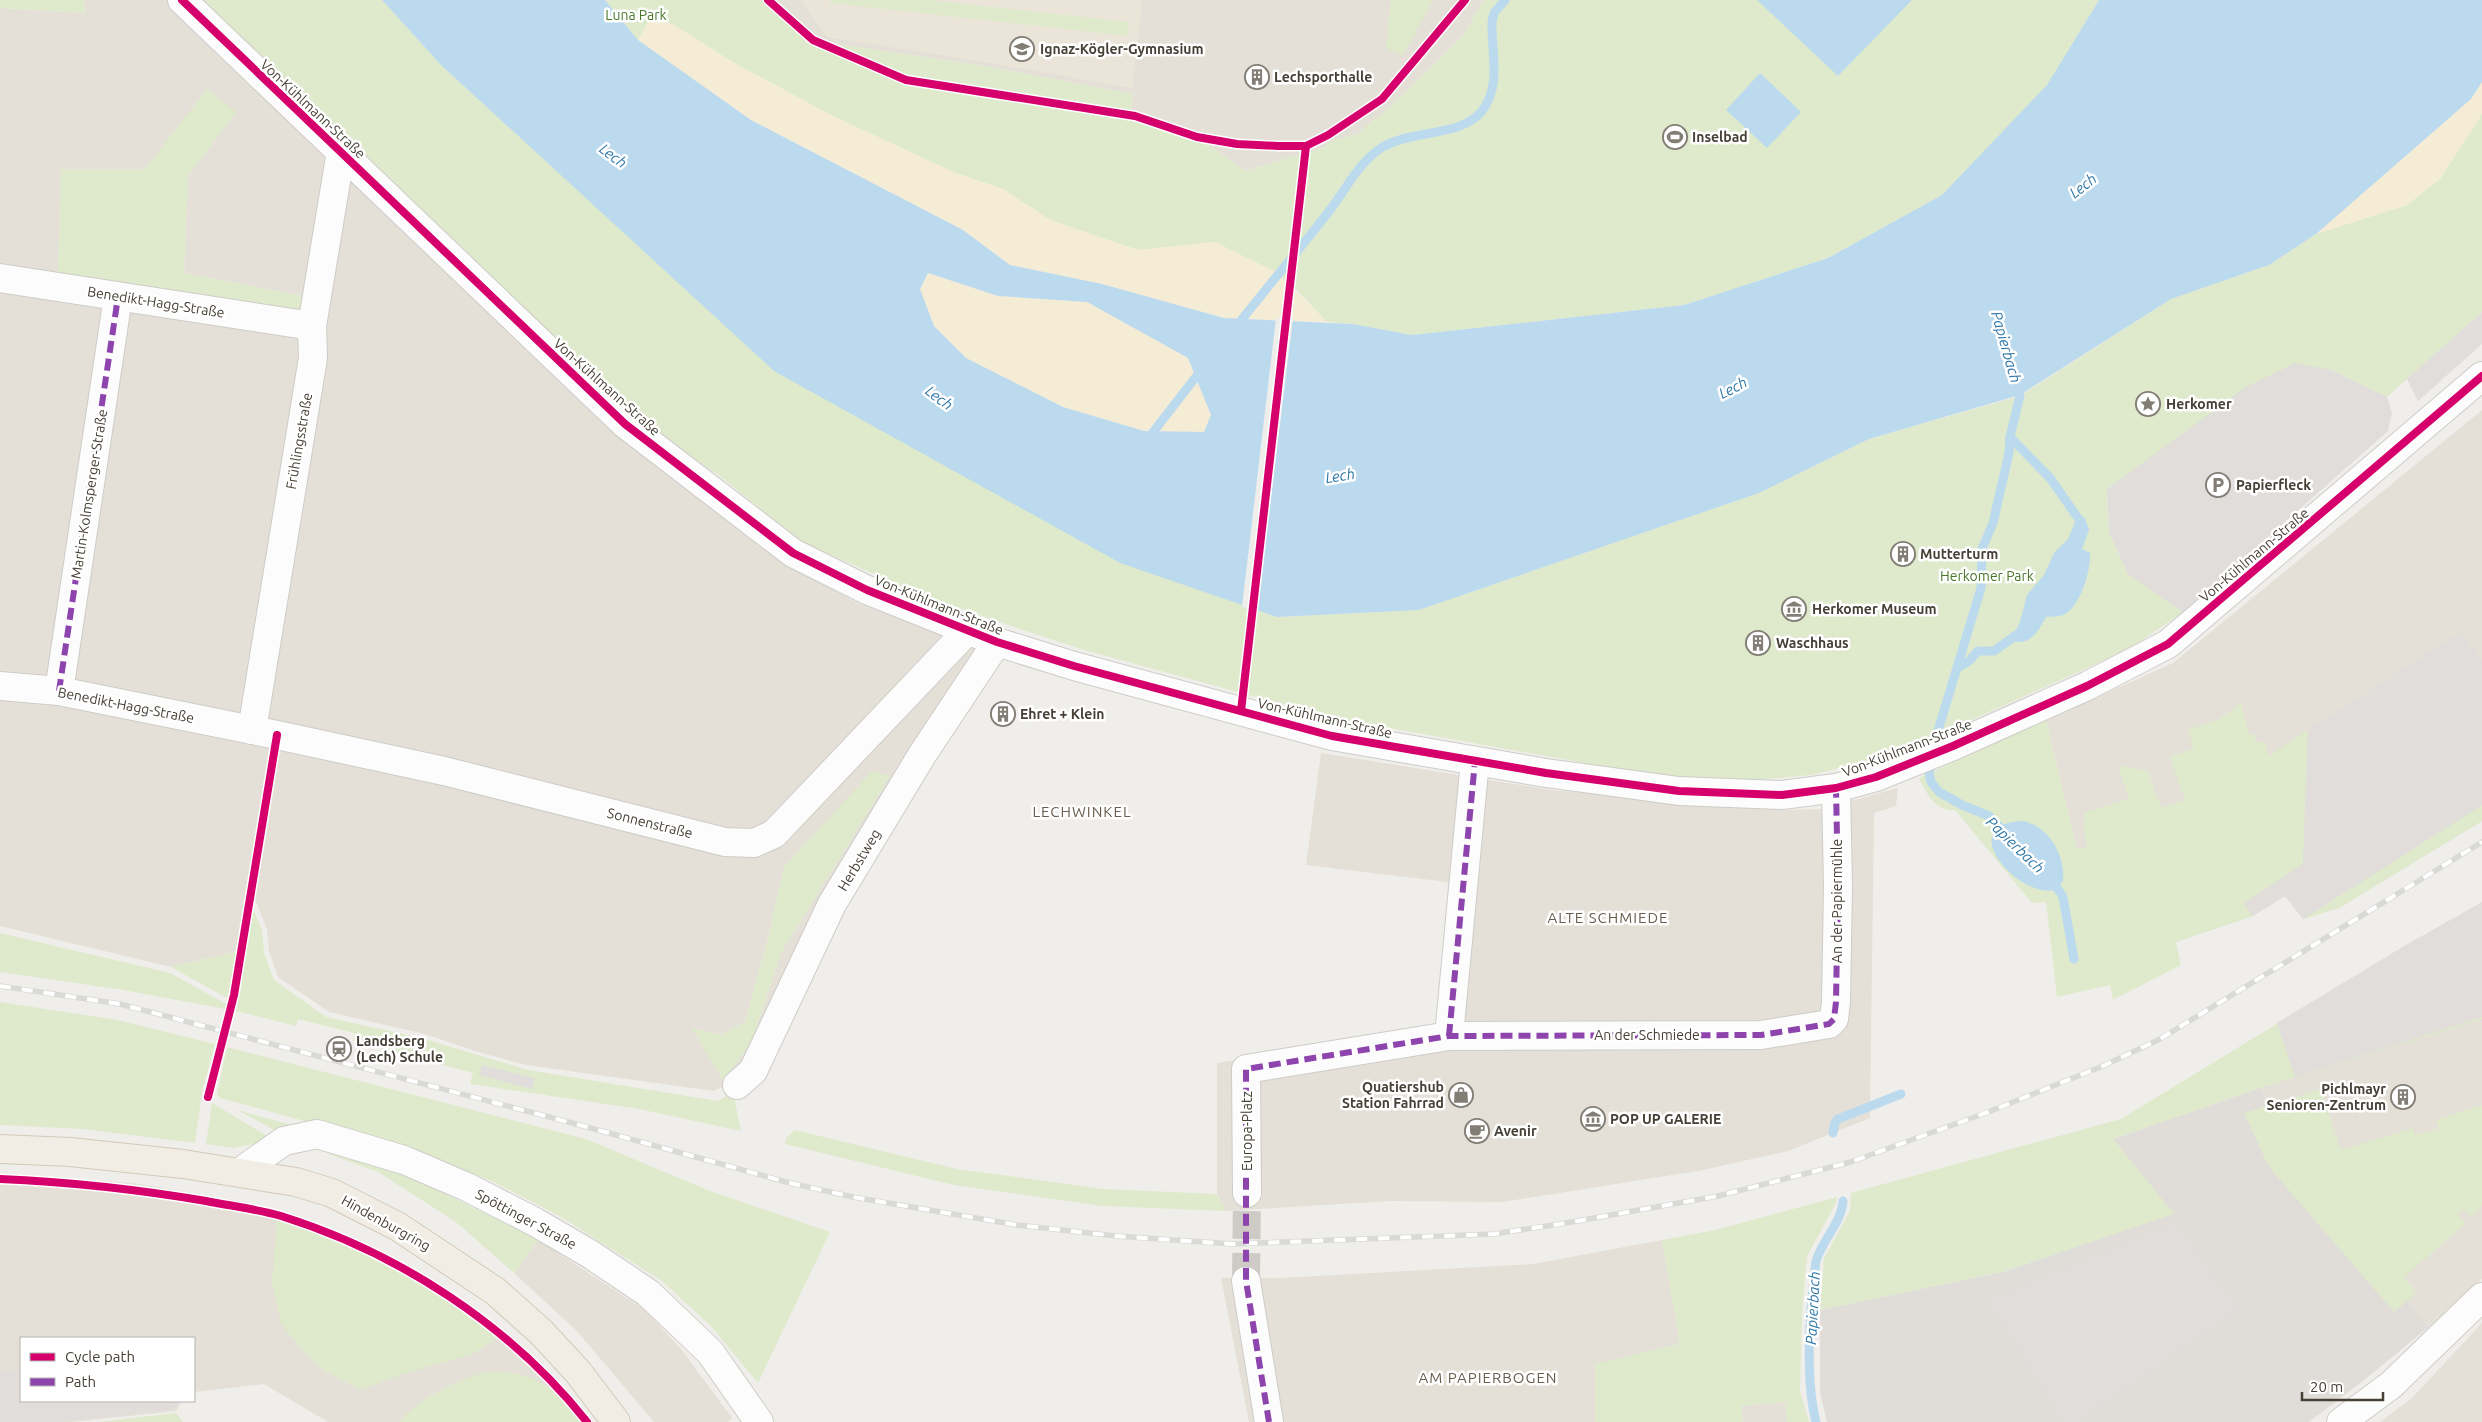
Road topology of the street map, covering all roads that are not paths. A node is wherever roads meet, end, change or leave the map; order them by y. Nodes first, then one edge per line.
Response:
1 (182, 0) edge
2 (341, 151) junction
3 (0, 278) edge
4 (118, 297) junction
5 (312, 326) junction
6 (2482, 376) edge
7 (968, 630) junction
8 (997, 642) junction
9 (0, 686) edge
10 (59, 691) junction
11 (252, 730) junction
12 (1475, 761) junction
13 (1836, 788) junction
14 (1835, 1013) joint
15 (1449, 1036) junction
16 (1246, 1069) joint
17 (737, 1085) dead end
18 (0, 1149) edge
19 (240, 1172) junction
20 (1247, 1193) tunnel mouth
21 (1246, 1281) tunnel mouth
22 (2482, 1297) edge
23 (616, 1422) edge
24 (759, 1422) edge
25 (1269, 1422) edge
26 (2341, 1422) edge

1 - 2 street, Von-Kühlmann-Straße
2 - 5 street, Frühlingsstraße
2 - 7 street, Von-Kühlmann-Straße
3 - 4 street, Benedikt-Hagg-Straße
4 - 5 street, Benedikt-Hagg-Straße
4 - 10 street, Martin-Kolmsperger-Straße
5 - 11 street, Frühlingsstraße
6 - 13 street, Von-Kühlmann-Straße
7 - 8 street, Von-Kühlmann-Straße
7 - 11 street, Sonnenstraße
8 - 12 street, Von-Kühlmann-Straße
8 - 17 street, Herbstweg
9 - 10 street, Benedikt-Hagg-Straße
10 - 11 street, Benedikt-Hagg-Straße
12 - 13 street, Von-Kühlmann-Straße
12 - 15 street
13 - 14 street, An der Papiermühle
14 - 15 street, An der Schmiede
15 - 16 street, An der Schmiede
16 - 20 street, Europa-Platz
18 - 19 main road, Hindenburgring
19 - 23 main road, Hindenburgring
19 - 24 street, Spöttinger Straße
21 - 25 street
22 - 26 street

